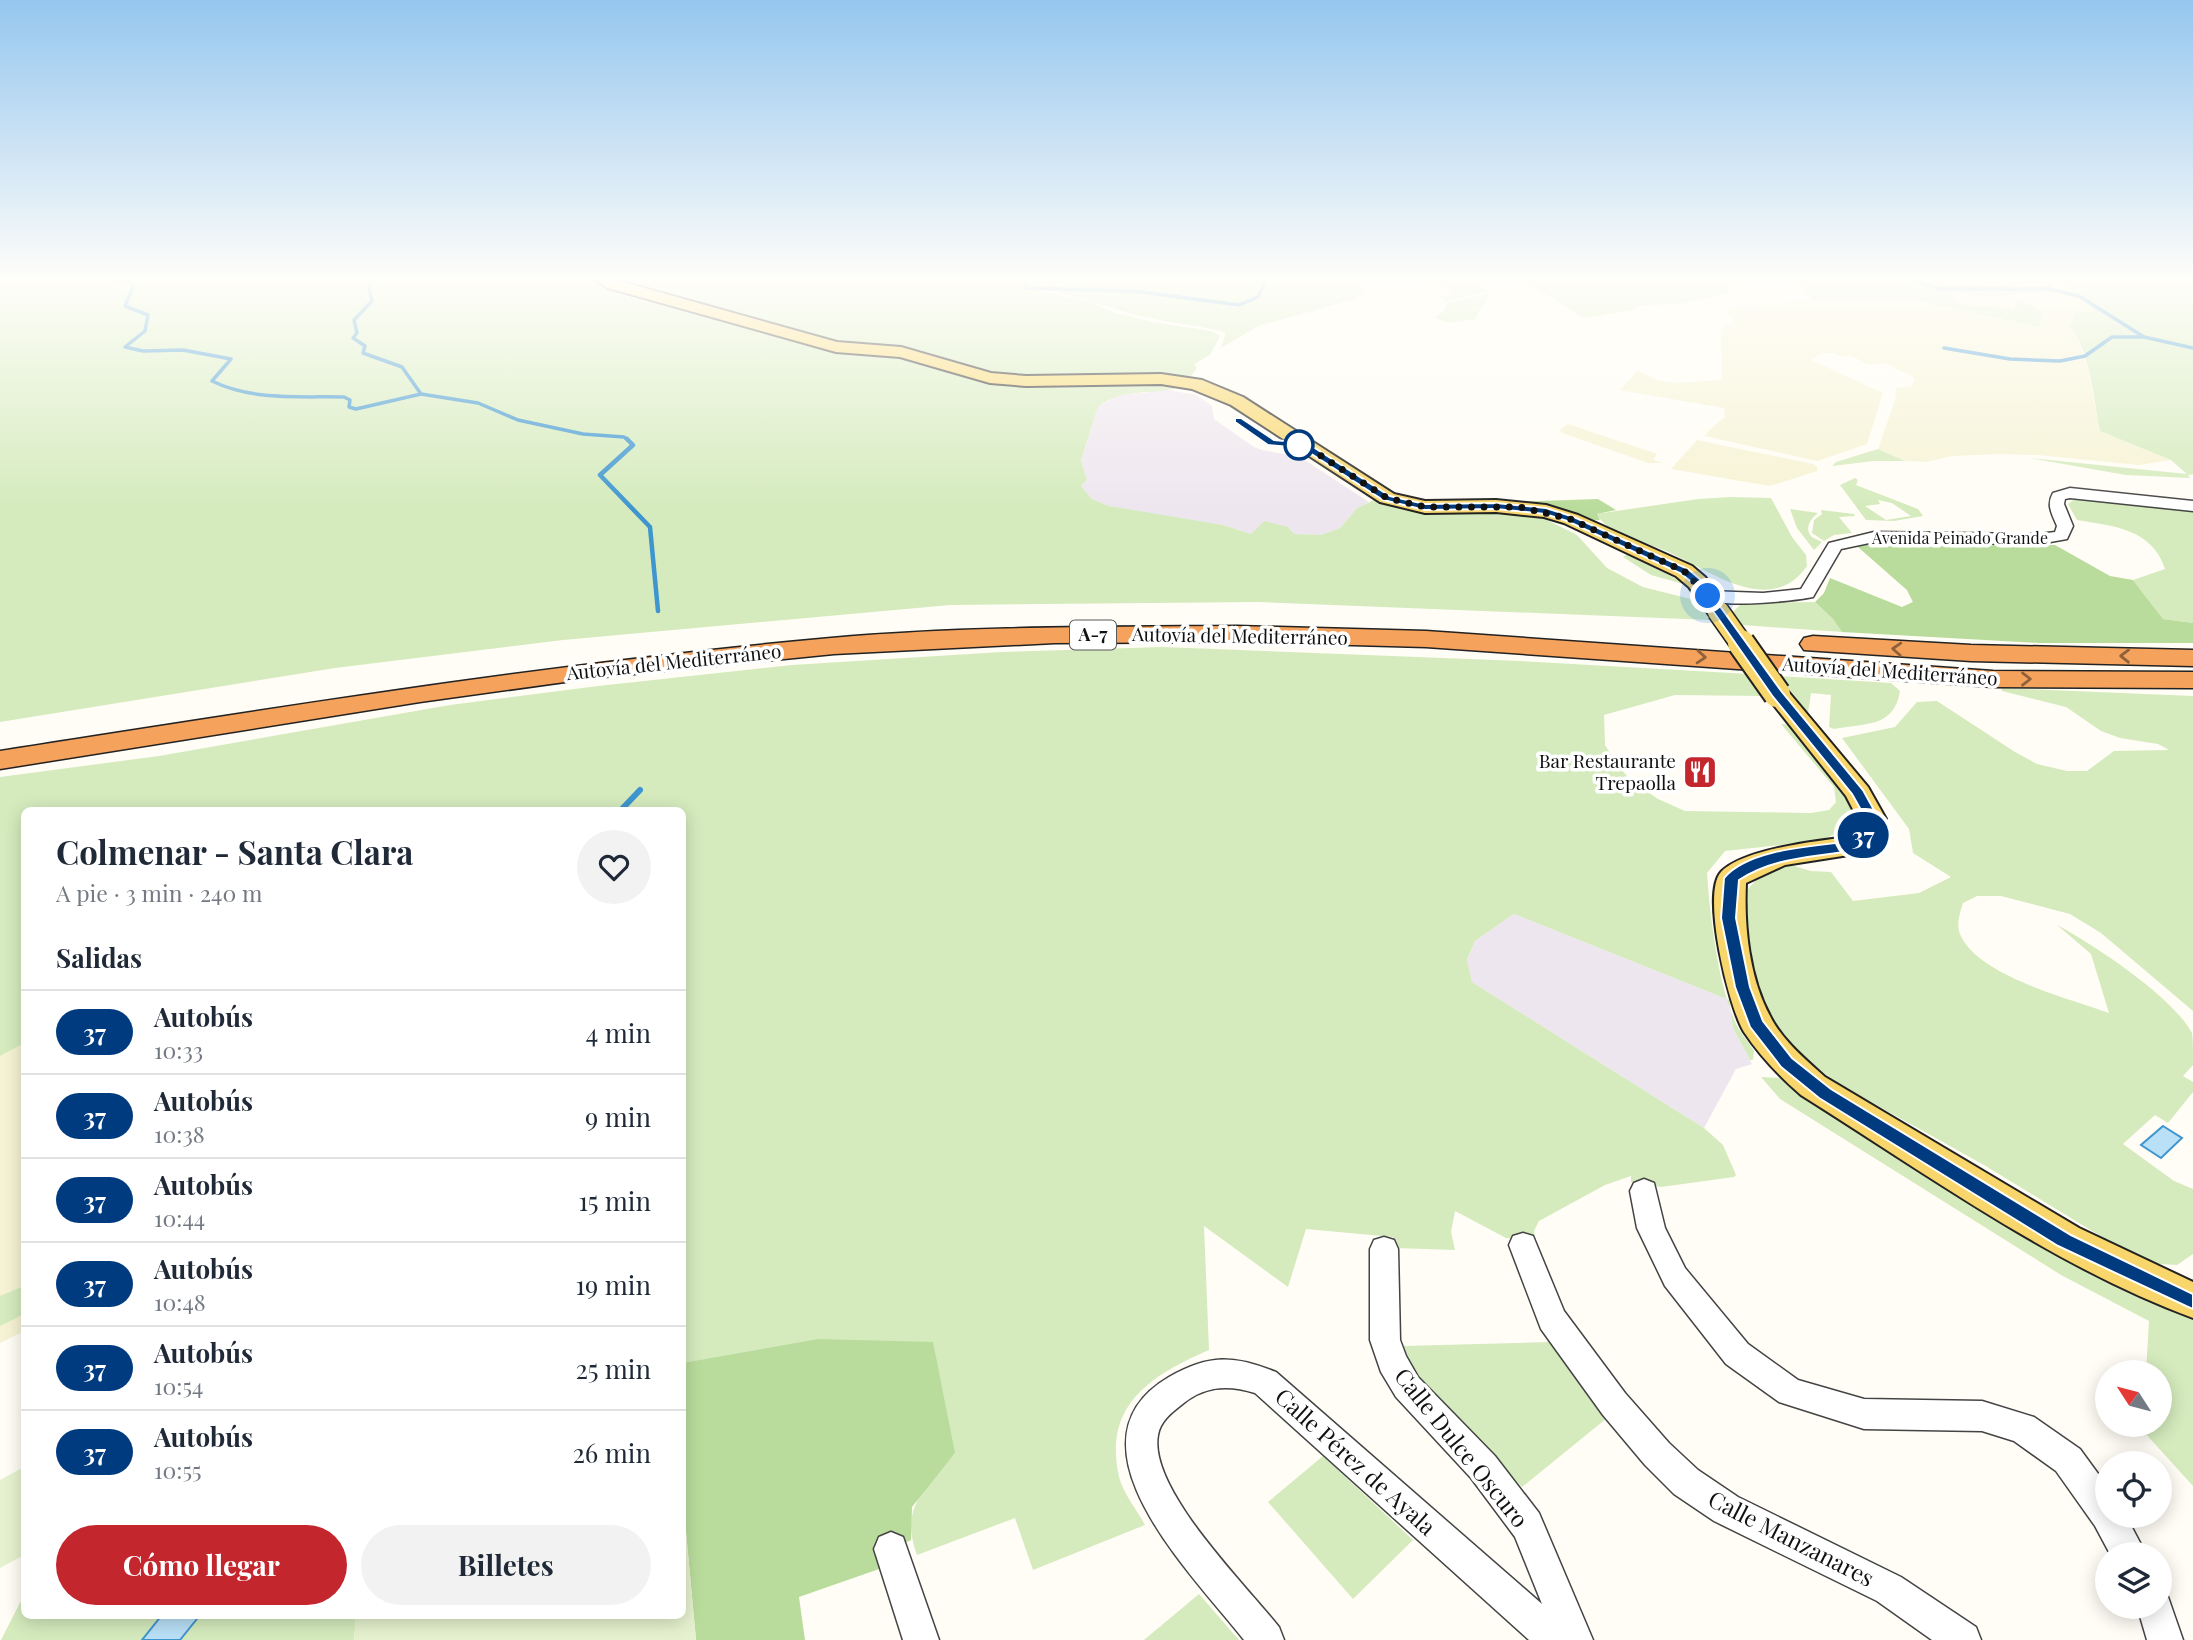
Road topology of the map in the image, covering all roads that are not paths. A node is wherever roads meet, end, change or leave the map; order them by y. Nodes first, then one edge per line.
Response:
1 (913, 356) edge
2 (2193, 506) edge
3 (1713, 603) junction
4 (2193, 658) edge
5 (2193, 680) edge
6 (0, 742) edge
7 (0, 760) edge
8 (1644, 1191) dead end
9 (1523, 1245) dead end
10 (1384, 1249) dead end
11 (2193, 1300) edge
12 (2095, 1498) edge
13 (891, 1549) dead end
14 (2159, 1619) edge
15 (921, 1640) edge
16 (1266, 1640) edge
17 (1556, 1640) edge
18 (1575, 1640) edge
19 (1963, 1640) edge
20 (2165, 1640) edge

1 - 3 main road
2 - 3 street, Avenida Peinado Grande
3 - 11 main road, bridge
4 -> 6 highway, Autovía del Mediterráneo / A-7
7 -> 5 highway, Autovía del Mediterráneo / A-7
8 - 12 street
9 - 19 street, Calle Manzanares
10 - 18 street, Calle Dulce Oscuro
13 - 15 street
14 - 20 street
16 - 17 street, Calle Pérez de Ayala

